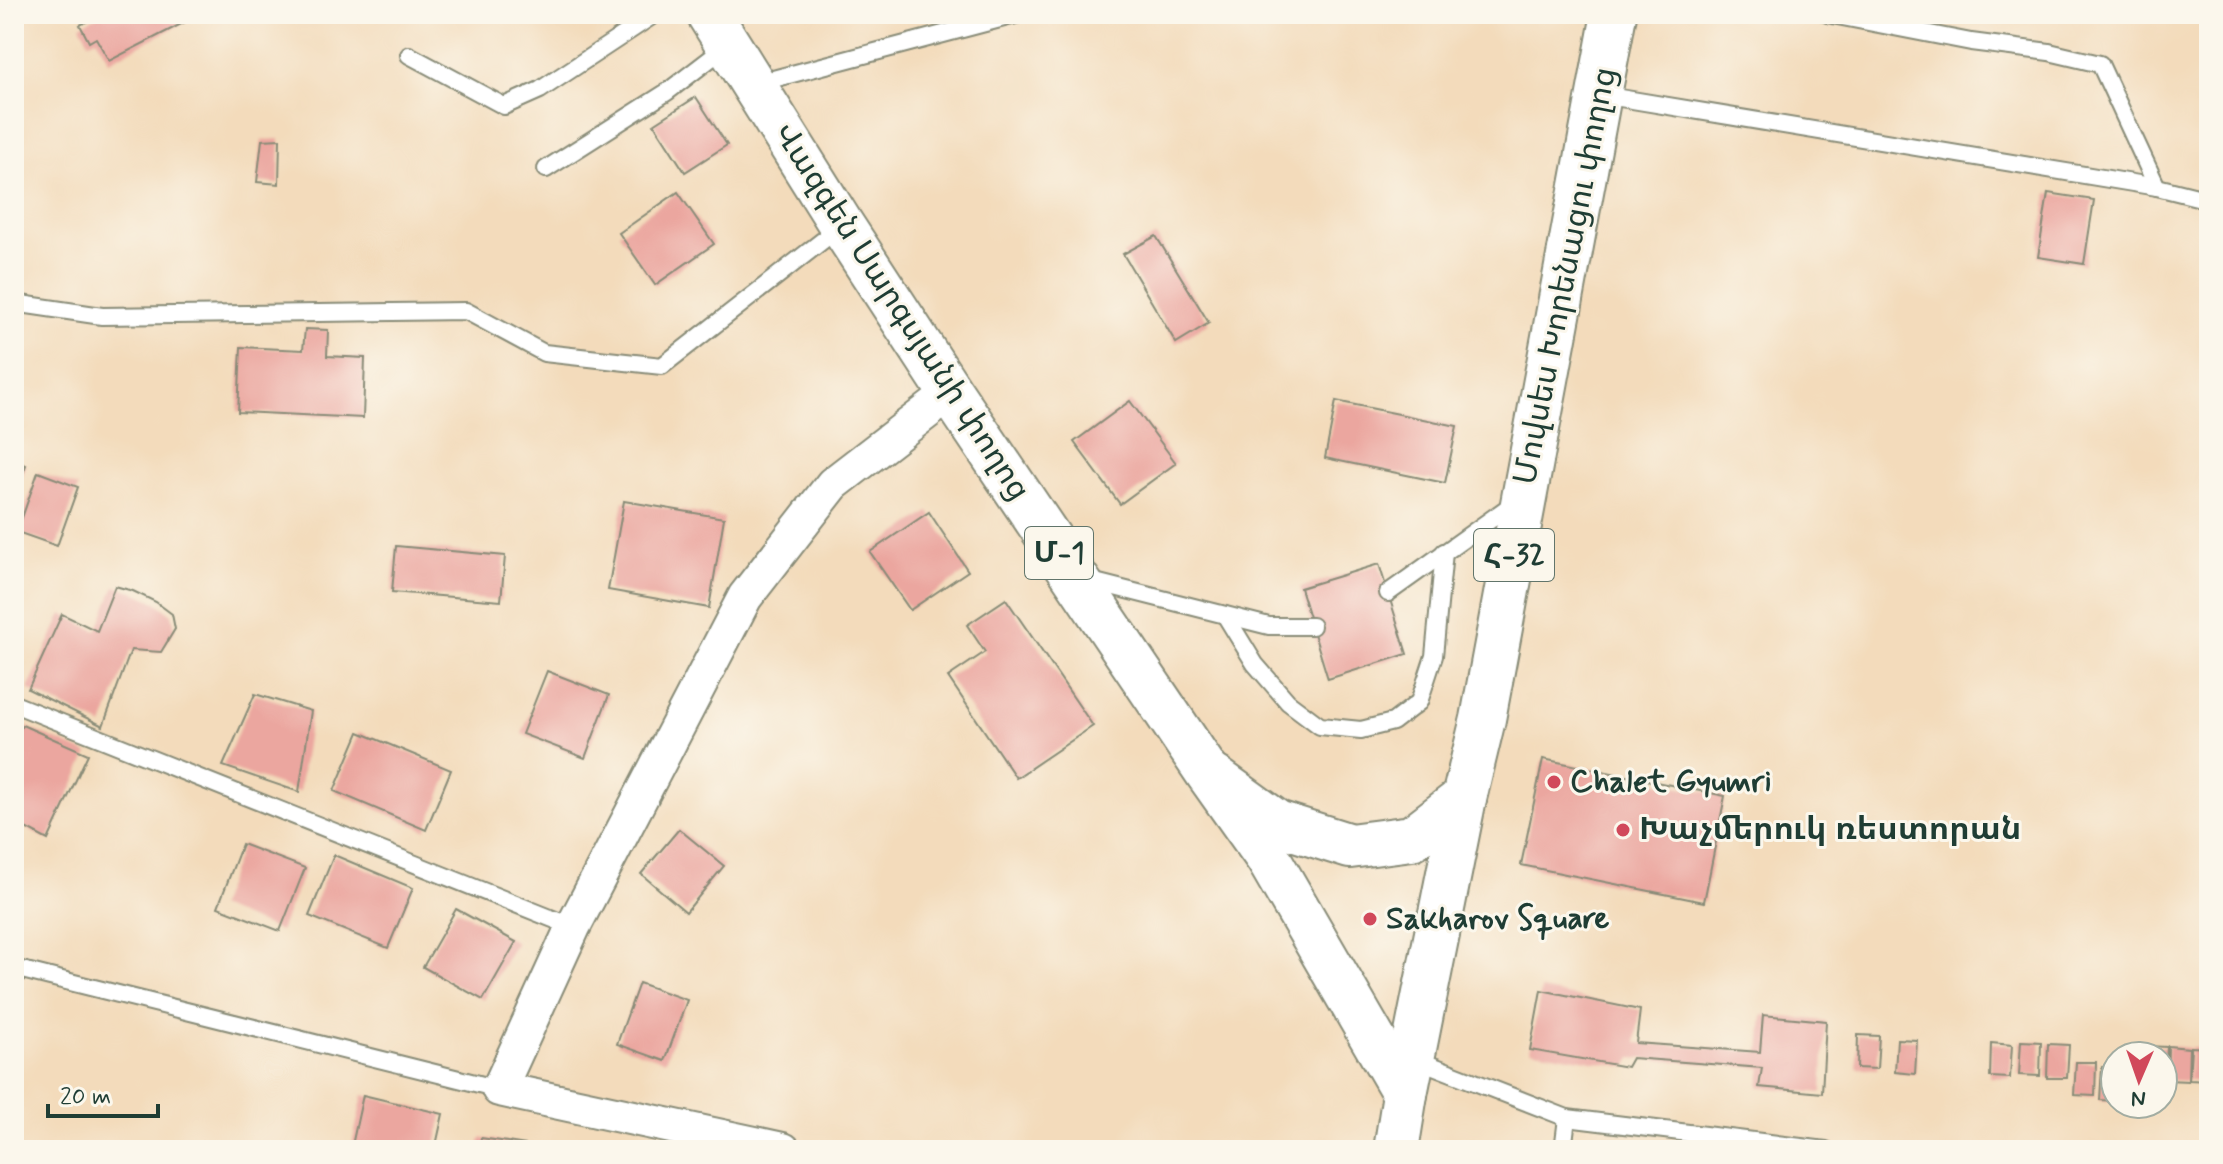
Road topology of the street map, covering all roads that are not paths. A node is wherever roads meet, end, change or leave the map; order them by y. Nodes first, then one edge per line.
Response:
1 (655, 14) edge
2 (1019, 14) edge
3 (1614, 14) edge
4 (1827, 14) edge
5 (719, 30) edge
6 (409, 55) dead end
7 (753, 84) junction
8 (1601, 95) junction
9 (546, 169) dead end
10 (2157, 187) junction
11 (2209, 200) edge
12 (842, 226) junction
13 (14, 303) edge
14 (951, 393) junction
15 (1525, 495) junction
16 (1444, 552) junction
17 (1076, 578) junction
18 (1388, 593) dead end
19 (1225, 615) junction
20 (1312, 626) dead end
21 (14, 704) edge
22 (1207, 772) junction
23 (1464, 798) junction
24 (573, 927) junction
25 (14, 968) edge
26 (1409, 1076) junction
27 (499, 1089) junction
28 (1567, 1118) junction
29 (783, 1150) edge
30 (1396, 1150) edge
31 (1563, 1150) edge
32 (1826, 1150) edge

1 - 6 lane
2 - 7 lane
3 - 8 main road, Մովսես Խորենացու փողոց / Հ-32
4 - 10 lane
5 - 7 main road, Վազգեն Սարգսյանի փողոց / Մ-1
5 - 9 lane
7 - 12 main road, Վազգեն Սարգսյանի փողոց / Մ-1
8 - 10 lane
8 - 15 main road, Մովսես Խորենացու փողոց / Հ-32
10 - 11 lane
12 - 13 lane
12 - 14 main road, Վազգեն Սարգսյանի փողոց / Մ-1
14 - 17 main road, Վազգեն Սարգսյանի փողոց / Մ-1
14 - 24 street
15 - 16 lane
15 - 23 main road, Մովսես Խորենացու փողոց / Հ-32
16 - 18 lane
16 - 19 lane
17 - 19 lane
17 - 22 main road, Վազգեն Սարգսյանի փողոց / Մ-1
19 - 20 lane
21 - 24 lane
22 - 23 main road
22 - 26 main road, Վազգեն Սարգսյանի փողոց / Մ-1
23 - 26 main road, Մովսես Խորենացու փողոց / Հ-32
24 - 27 street
25 - 27 lane
26 - 28 lane
26 - 30 main road, Մովսես Խորենացու փողոց
27 - 29 street
28 - 31 lane
28 - 32 lane

